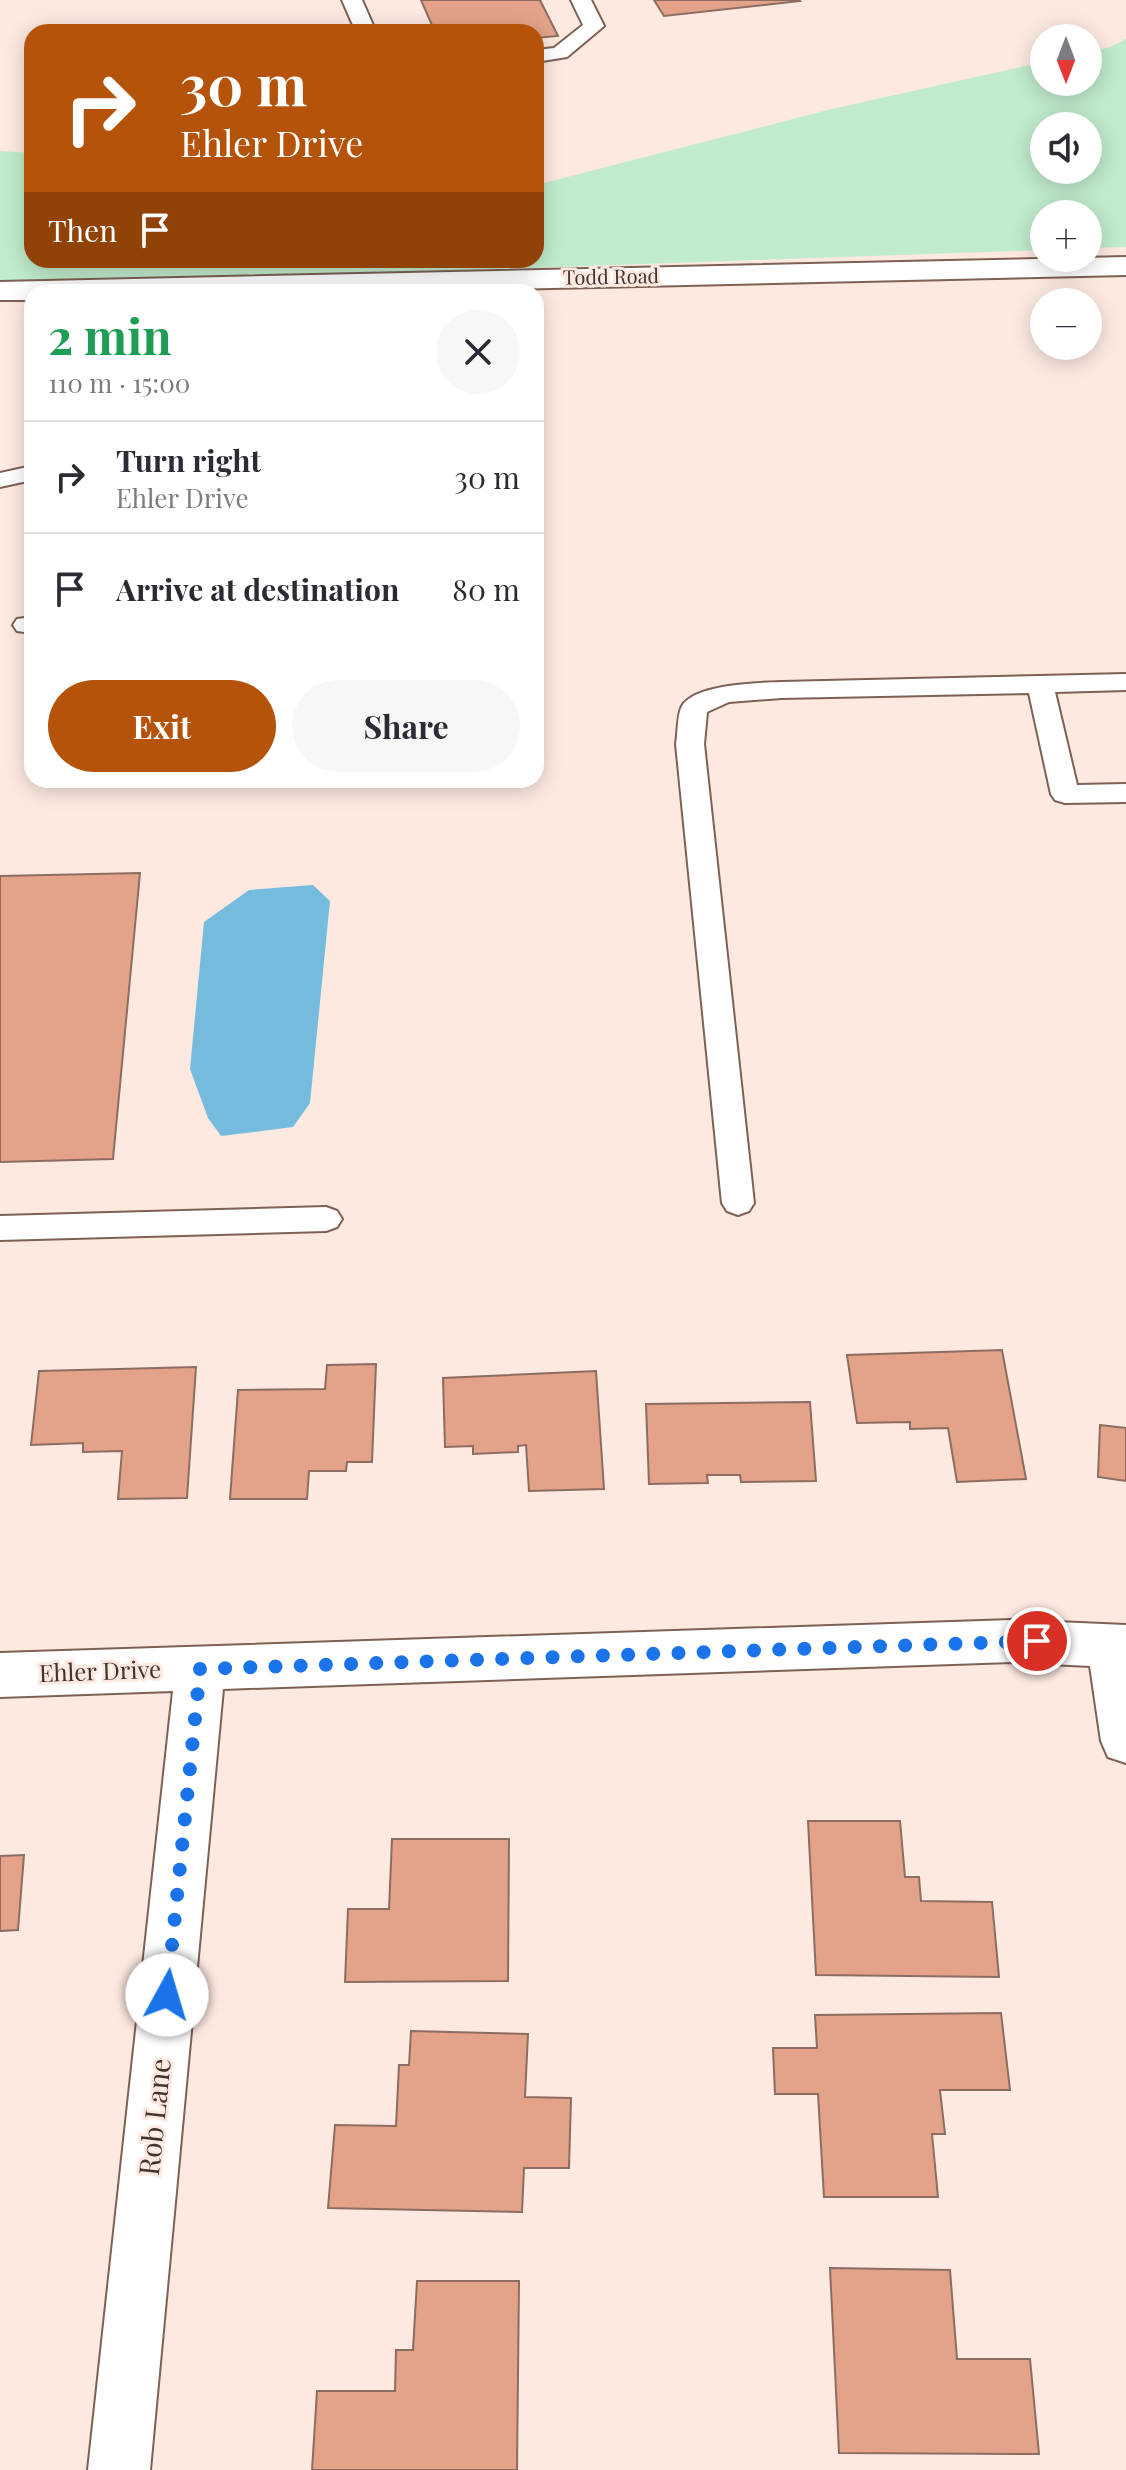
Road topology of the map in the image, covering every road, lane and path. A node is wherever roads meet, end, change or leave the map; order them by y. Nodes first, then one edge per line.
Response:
1 (352, 0) edge
2 (581, 0) edge
3 (362, 24) edge
4 (544, 55) edge
5 (1126, 266) edge
6 (392, 284) edge
7 (0, 291) edge
8 (24, 291) edge
9 (24, 475) edge
10 (0, 480) edge
11 (1126, 682) edge
12 (1040, 684) junction
13 (1126, 793) edge
14 (738, 1203) dead end
15 (326, 1219) dead end
16 (0, 1228) edge
17 (1119, 1646) edge
18 (200, 1669) junction
19 (0, 1675) edge
20 (1126, 1741) edge
21 (119, 2470) edge

1 - 3 lane
2 - 4 lane
5 - 6 street, Todd Road
7 - 8 street, Todd Road
9 - 10 lane
11 - 12 lane
12 - 13 lane
12 - 14 lane
15 - 16 lane
17 - 18 street, Ehler Drive
17 - 20 street
18 - 19 street, Ehler Drive
18 - 21 street, Rob Lane

